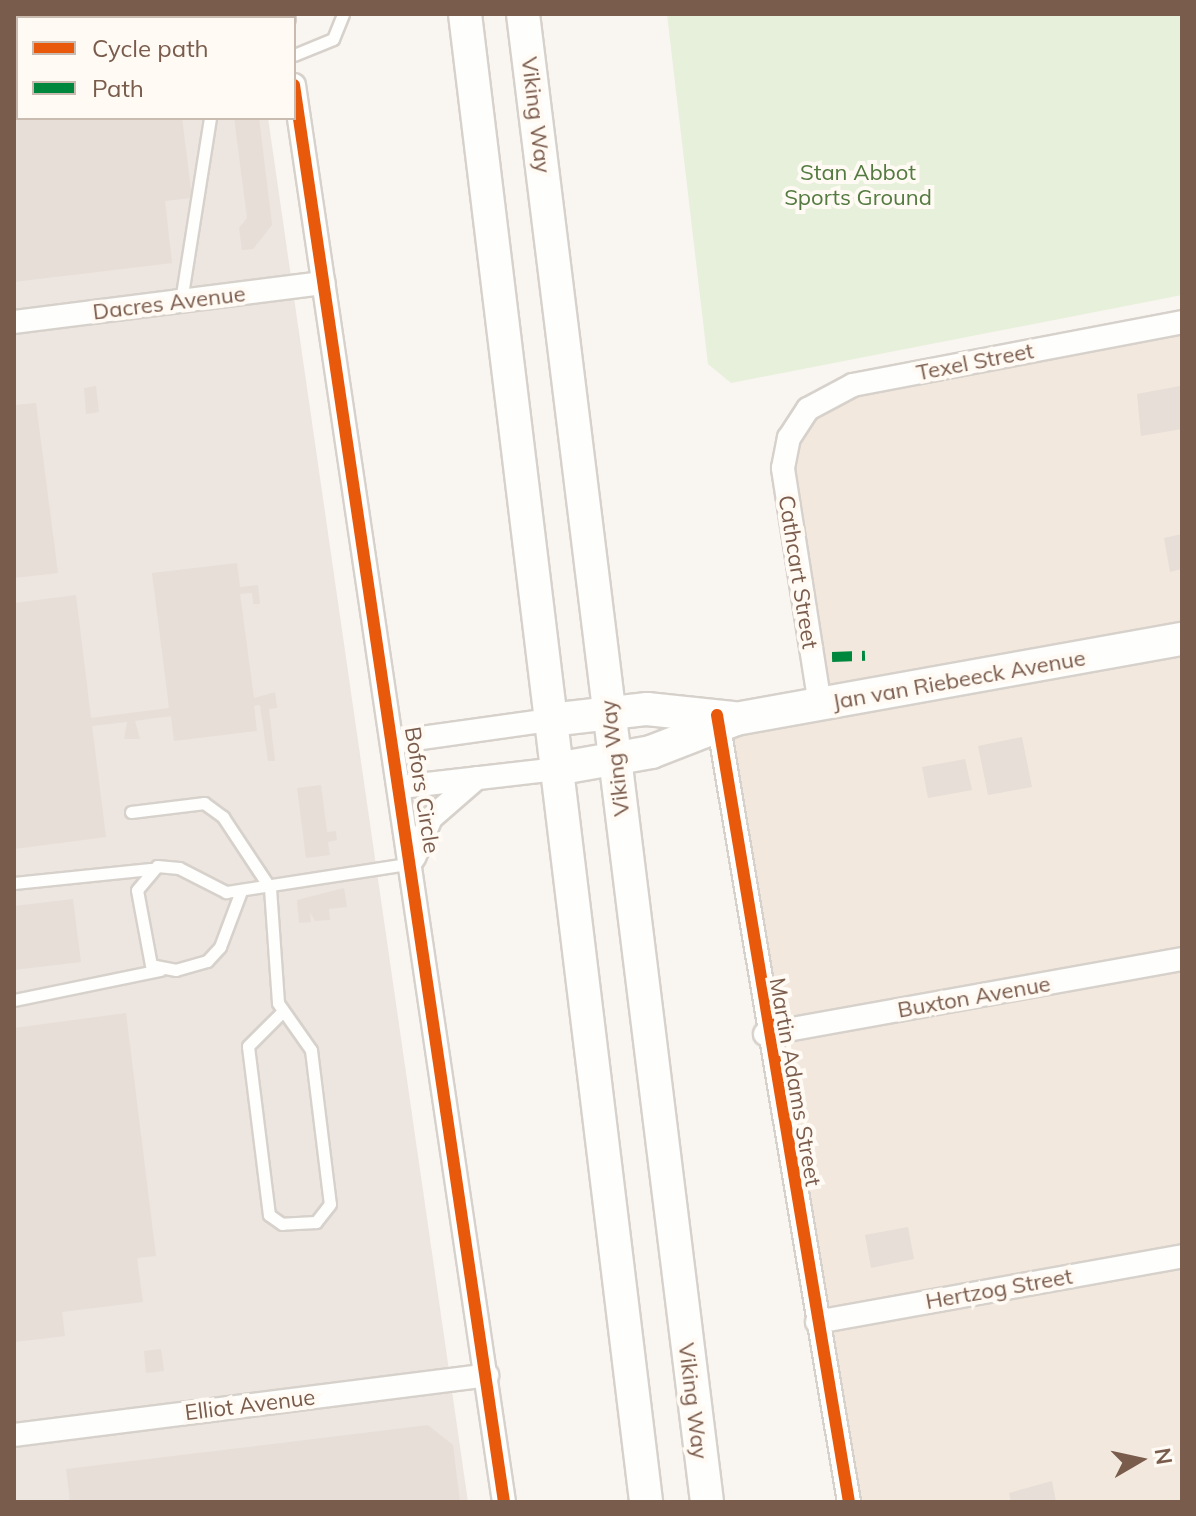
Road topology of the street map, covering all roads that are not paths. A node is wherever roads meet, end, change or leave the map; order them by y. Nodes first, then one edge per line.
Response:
1 (343, 14) edge
2 (465, 14) edge
3 (523, 14) edge
4 (296, 54) edge
5 (296, 98) edge
6 (210, 120) edge
7 (324, 283) junction
8 (181, 301) junction
9 (14, 322) edge
10 (1182, 322) edge
11 (789, 438) joint
12 (1182, 639) edge
13 (820, 705) junction
14 (609, 712) junction
15 (550, 720) junction
16 (724, 720) junction
17 (393, 742) junction
18 (615, 759) junction
19 (556, 769) junction
20 (478, 777) junction
21 (401, 787) junction
22 (131, 812) dead end
23 (413, 863) junction
24 (150, 869) junction
25 (14, 883) edge
26 (270, 888) junction
27 (241, 891) junction
28 (1182, 959) edge
29 (160, 970) junction
30 (14, 1000) edge
31 (283, 1011) junction
32 (765, 1034) junction
33 (1182, 1256) edge
34 (817, 1322) junction
35 (487, 1375) junction
36 (14, 1435) edge
37 (504, 1502) edge
38 (646, 1502) edge
39 (707, 1502) edge
40 (849, 1502) edge

1 - 4 lane
2 - 15 main road
3 - 14 main road, Viking Way
5 - 7 street, Bofors Circle
6 - 8 lane
7 - 8 street, Dacres Avenue
7 - 17 street, Bofors Circle
8 - 9 street, Dacres Avenue
10 - 11 street, Texel Street
11 - 13 street, Cathcart Street
12 - 13 main road, Jan van Riebeeck Avenue
13 - 16 main road, Jan van Riebeeck Avenue
14 - 15 main road, Jan van Riebeeck Avenue
14 - 16 main road, Jan van Riebeeck Avenue
14 - 18 main road, Viking Way
15 - 17 street, Jan van Riebeeck Avenue
15 - 19 main road
16 - 18 main road, Jan van Riebeeck Avenue
16 - 32 street, Martin Adams Street
17 - 21 street, Bofors Circle
18 - 19 main road, Jan van Riebeeck Avenue
18 - 39 main road, Viking Way
19 - 20 street, Jan van Riebeeck Avenue
19 - 38 main road
20 - 21 street, Jan van Riebeeck Avenue
20 - 23 street
21 - 23 street, Bofors Circle
22 - 26 lane
23 - 26 lane
23 - 35 street, Bofors Circle
24 - 25 lane
24 - 27 lane
24 - 29 lane
26 - 27 lane
26 - 31 lane
27 - 29 lane
28 - 32 street, Buxton Avenue
29 - 30 lane
31 - 31 lane
32 - 34 street, Martin Adams Street
33 - 34 street, Hertzog Street
34 - 40 street, Martin Adams Street
35 - 36 street, Elliot Avenue
35 - 37 street, Bofors Circle

